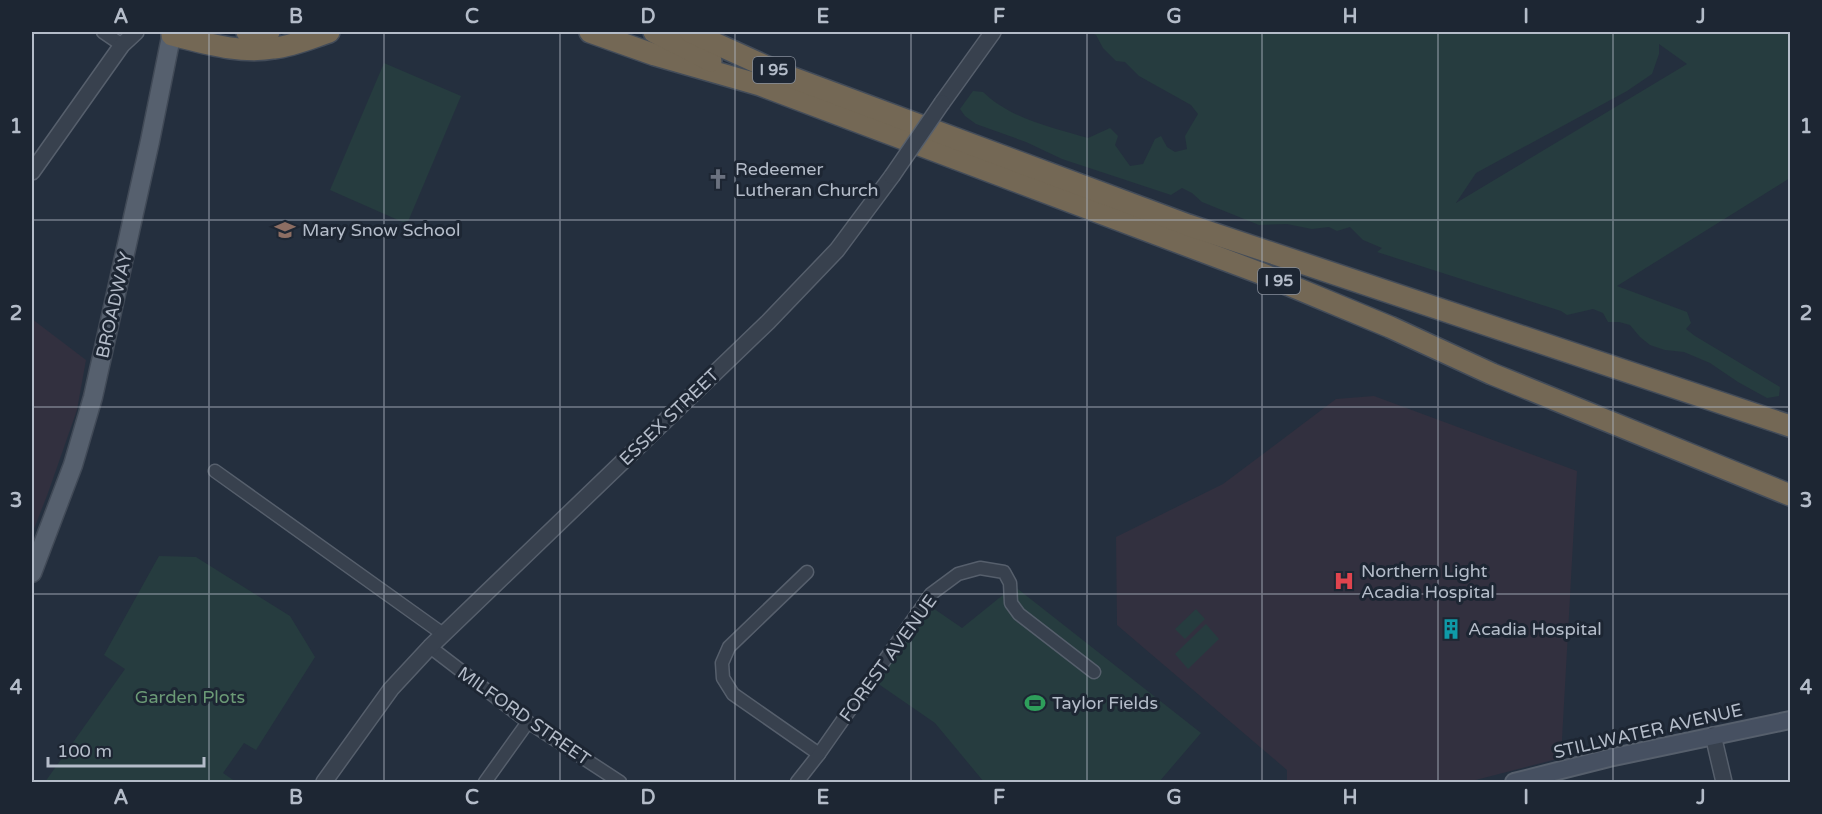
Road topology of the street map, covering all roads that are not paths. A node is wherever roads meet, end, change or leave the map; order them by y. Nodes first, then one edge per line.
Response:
1 (103, 32) edge
2 (136, 32) edge
3 (247, 32) edge
4 (269, 32) edge
5 (329, 32) edge
6 (590, 32) edge
7 (654, 32) edge
8 (690, 32) edge
9 (993, 32) edge
10 (167, 33) edge
11 (126, 38) edge
12 (760, 86) junction
13 (32, 172) edge
14 (1791, 426) edge
15 (215, 471) dead end
16 (1791, 495) edge
17 (807, 572) dead end
18 (32, 573) edge
19 (443, 634) junction
20 (430, 647) junction
21 (1094, 672) dead end
22 (1791, 720) edge
23 (528, 722) junction
24 (1713, 735) junction
25 (819, 754) junction
26 (324, 783) edge
27 (485, 783) edge
28 (620, 783) edge
29 (797, 783) edge
30 (1514, 783) edge
31 (1724, 783) edge

1 - 11 street
2 - 11 street
3 - 4 highway
5 - 10 highway
6 - 12 highway
7 - 12 highway, I 95
8 - 14 highway, I 95
9 - 19 street, ESSEX STREET, bridge
10 - 18 main road, BROADWAY
11 - 13 street
12 - 16 highway, I 95
15 - 19 street
17 - 25 street
19 - 20 street, ESSEX STREET
20 - 23 street, MILFORD STREET
20 - 26 street, ESSEX STREET
21 - 25 street, FOREST AVENUE
22 - 24 main road, STILLWATER AVENUE
23 - 27 street
23 - 28 street, MILFORD STREET
24 - 30 main road, STILLWATER AVENUE
24 - 31 street
25 - 29 street, FOREST AVENUE

